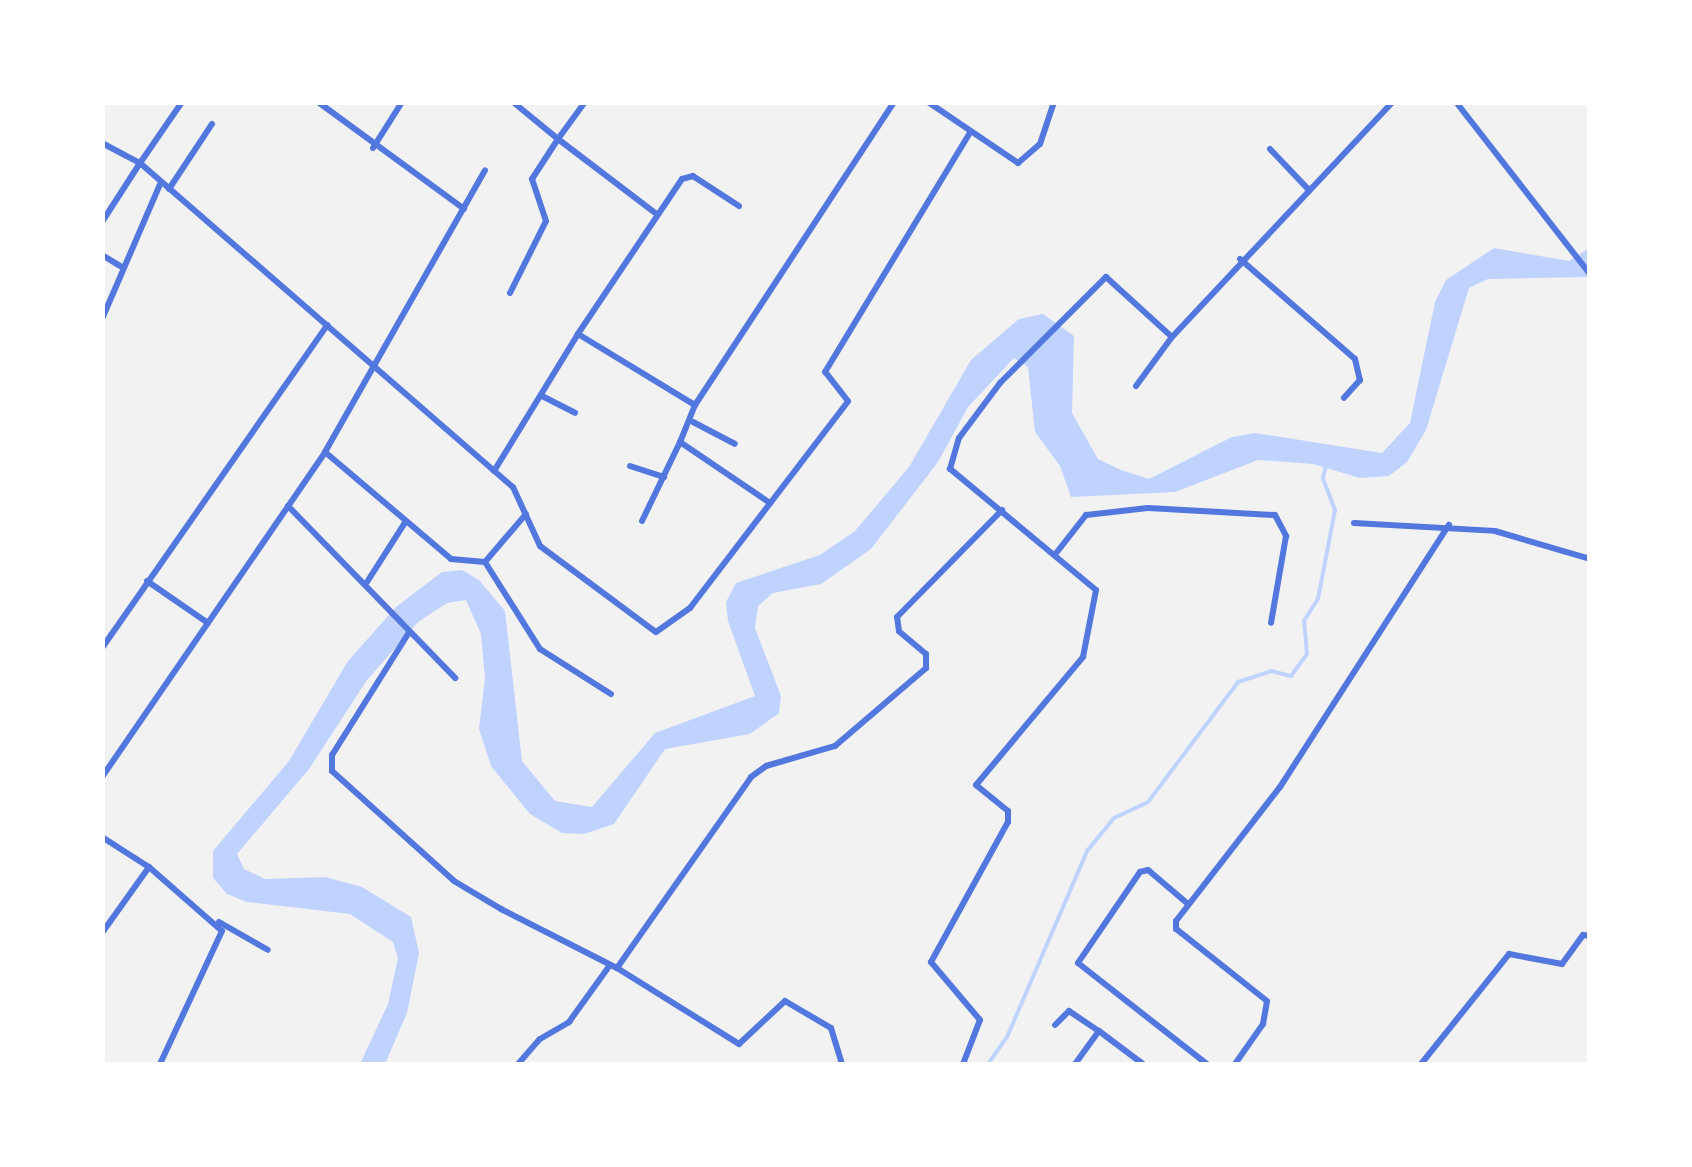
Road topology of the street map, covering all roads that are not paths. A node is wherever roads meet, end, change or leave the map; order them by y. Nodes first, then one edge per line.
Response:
1 (182, 102) edge
2 (318, 102) edge
3 (402, 102) edge
4 (513, 102) edge
5 (585, 102) edge
6 (894, 102) edge
7 (928, 102) edge
8 (1054, 102) edge
9 (1393, 102) edge
10 (1456, 102) edge
11 (212, 124) dead end
12 (969, 134) junction
13 (558, 139) junction
14 (102, 142) edge
15 (374, 148) junction
16 (1270, 150) dead end
17 (140, 164) junction
18 (484, 170) dead end
19 (161, 182) junction
20 (169, 189) junction
21 (1308, 189) junction
22 (739, 206) dead end
23 (464, 209) junction
24 (655, 214) junction
25 (102, 222) edge
26 (102, 255) edge
27 (1240, 259) junction
28 (120, 266) junction
29 (1590, 274) edge
30 (510, 293) dead end
31 (102, 319) edge
32 (327, 325) junction
33 (578, 334) junction
34 (1172, 337) junction
35 (377, 368) junction
36 (1136, 386) dead end
37 (542, 396) junction
38 (1344, 398) dead end
39 (695, 405) junction
40 (575, 413) dead end
41 (693, 422) junction
42 (680, 442) junction
43 (736, 444) dead end
44 (324, 452) junction
45 (630, 466) dead end
46 (494, 470) junction
47 (664, 477) junction
48 (770, 504) junction
49 (288, 506) junction
50 (1002, 510) junction
51 (526, 513) junction
52 (406, 521) junction
53 (642, 521) dead end
54 (1354, 523) dead end
55 (1450, 525) junction
56 (1057, 552) junction
57 (1590, 558) edge
58 (485, 562) junction
59 (147, 582) junction
60 (367, 582) junction
61 (208, 623) junction
62 (1271, 623) dead end
63 (408, 634) junction
64 (102, 648) edge
65 (455, 678) dead end
66 (610, 694) dead end
67 (102, 777) edge
68 (102, 836) edge
69 (149, 867) junction
70 (1188, 904) junction
71 (214, 919) junction
72 (102, 933) edge
73 (1590, 936) edge
74 (268, 950) dead end
75 (614, 967) junction
76 (1055, 1026) dead end
77 (1099, 1032) junction
78 (160, 1064) edge
79 (518, 1064) edge
80 (842, 1064) edge
81 (963, 1064) edge
82 (1075, 1064) edge
83 (1143, 1064) edge
84 (1207, 1064) edge
85 (1235, 1064) edge
86 (1421, 1064) edge

1 - 17 street
2 - 15 street
3 - 15 street
4 - 13 street
5 - 13 street
6 - 39 street
7 - 12 street
8 - 12 street
9 - 21 street
10 - 29 street
11 - 20 street
12 - 48 street
13 - 24 street
13 - 30 street
14 - 17 street
15 - 23 street
16 - 21 street
17 - 19 street
17 - 25 street
18 - 23 street
19 - 20 street
19 - 28 street
20 - 32 street
21 - 27 street
22 - 24 street
23 - 35 street
24 - 33 street
26 - 28 street
27 - 34 street
27 - 38 street
28 - 31 street
32 - 35 street
32 - 59 street
33 - 37 street
33 - 39 street
34 - 36 street
34 - 50 street
35 - 44 street
35 - 46 street
37 - 40 street
37 - 46 street
39 - 41 street
41 - 42 street
41 - 43 street
42 - 47 street
42 - 48 street
44 - 49 street
44 - 52 street
45 - 47 street
46 - 51 street
47 - 53 street
48 - 51 street
49 - 60 street
49 - 61 street
50 - 56 street
50 - 75 street
51 - 58 street
52 - 58 street
52 - 60 street
54 - 55 street
55 - 57 street
55 - 70 street
56 - 62 street
56 - 81 street
58 - 66 street
59 - 61 street
59 - 64 street
60 - 63 street
61 - 67 street
63 - 65 street
63 - 75 street
68 - 69 street
69 - 71 street
69 - 72 street
70 - 84 street
70 - 85 street
71 - 74 street
71 - 78 street
73 - 86 street
75 - 79 street
75 - 80 street
76 - 77 street
77 - 82 street
77 - 83 street

